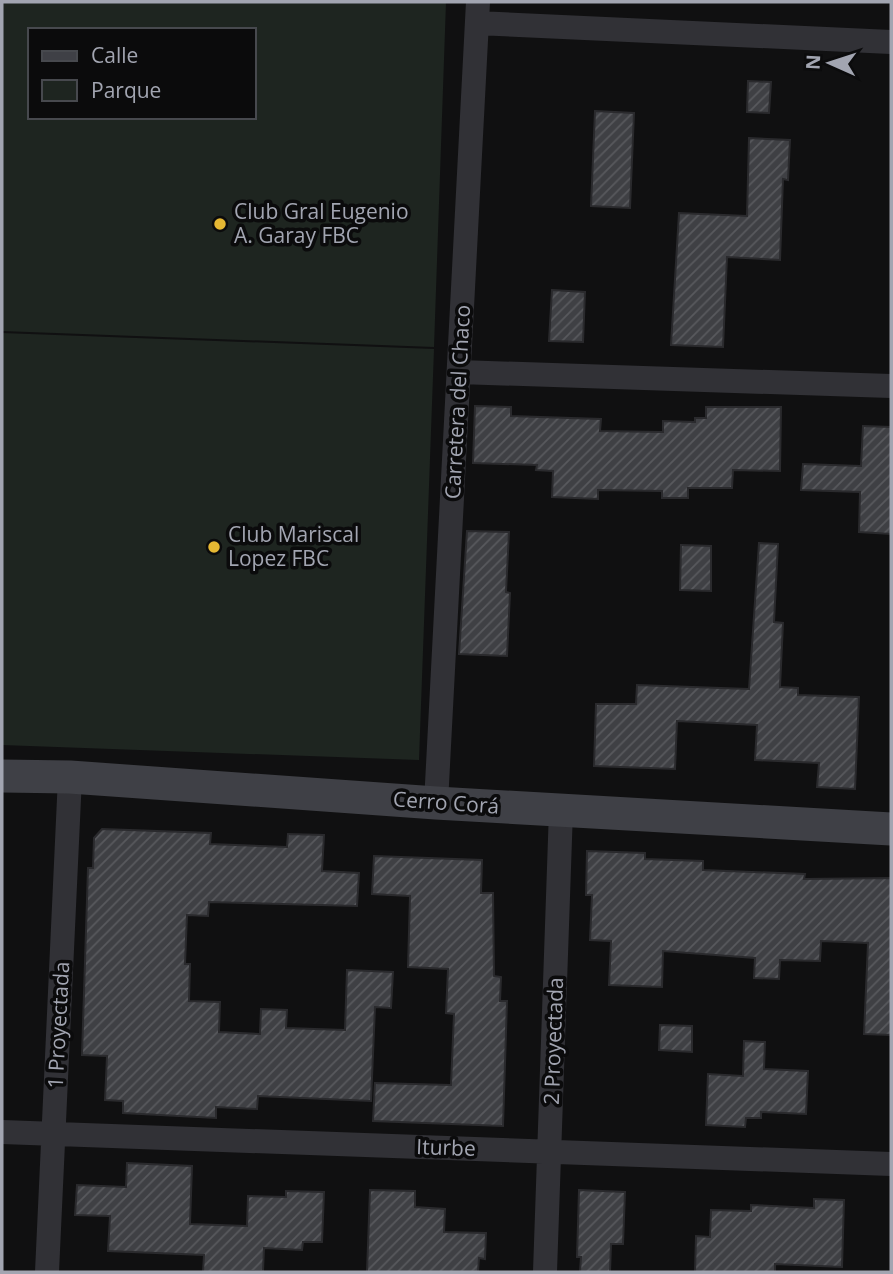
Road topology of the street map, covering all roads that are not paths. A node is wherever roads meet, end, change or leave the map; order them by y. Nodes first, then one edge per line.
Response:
1 (478, 12) edge
2 (891, 42) edge
3 (459, 372) junction
4 (891, 386) edge
5 (2, 776) edge
6 (70, 777) junction
7 (436, 803) junction
8 (561, 810) junction
9 (891, 828) edge
10 (2, 1132) edge
11 (54, 1135) junction
12 (550, 1152) junction
13 (891, 1164) edge
14 (47, 1272) edge
15 (545, 1272) edge

1 - 2 street
1 - 3 street, Carretera del Chaco
3 - 4 street
3 - 7 street, Carretera del Chaco
5 - 6 street, Cerro Corá
6 - 7 street, Cerro Corá
6 - 11 street, 1 Proyectada
7 - 8 street, Cerro Corá
8 - 9 street, Cerro Corá
8 - 12 street, 2 Proyectada
10 - 11 street, Iturbe
11 - 12 street, Iturbe
11 - 14 street, 1 Proyectada
12 - 13 street, Iturbe
12 - 15 street, 2 Proyectada

